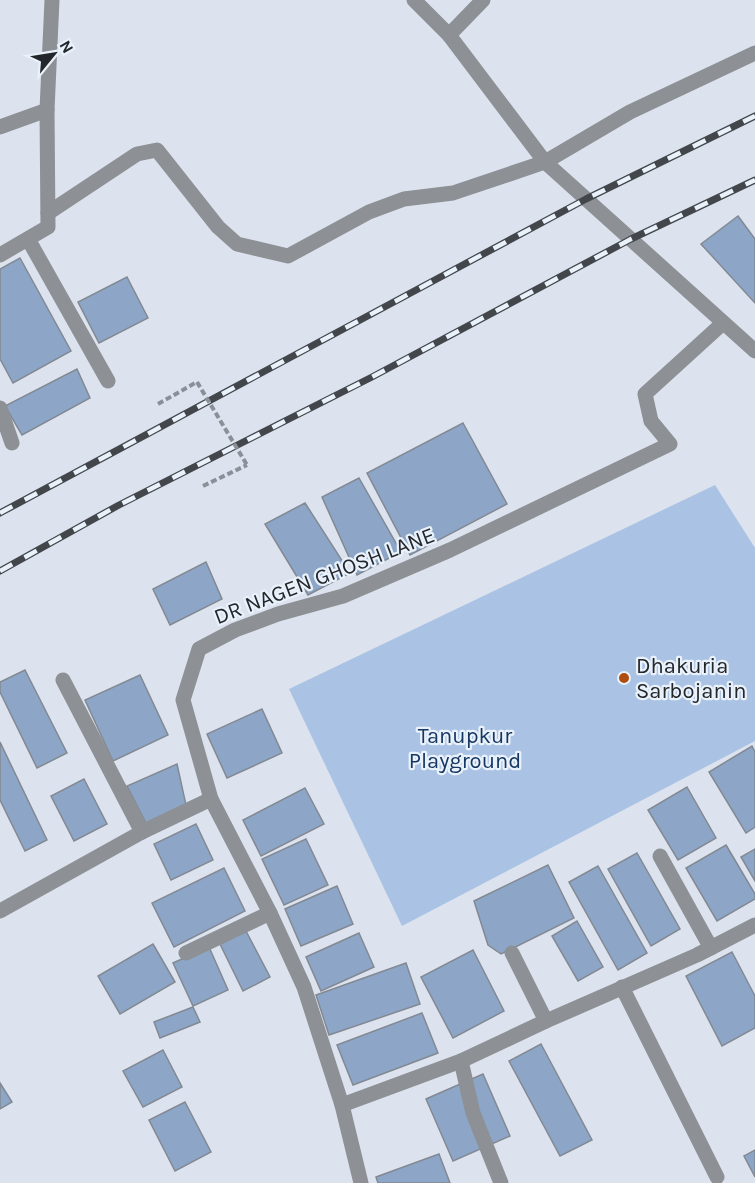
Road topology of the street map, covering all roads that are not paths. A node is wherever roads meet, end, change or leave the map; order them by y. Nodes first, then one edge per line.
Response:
1 (52, 0) edge
2 (414, 0) edge
3 (483, 0) edge
4 (448, 35) junction
5 (755, 53) edge
6 (47, 110) junction
7 (0, 127) edge
8 (545, 162) junction
9 (48, 213) junction
10 (28, 239) junction
11 (0, 255) edge
12 (723, 323) junction
13 (755, 351) edge
14 (108, 381) dead end
15 (0, 408) edge
16 (12, 443) dead end
17 (63, 680) dead end
18 (211, 799) junction
19 (142, 832) junction
20 (660, 856) dead end
21 (0, 911) edge
22 (270, 913) junction
23 (755, 925) edge
24 (711, 948) junction
25 (186, 953) dead end
26 (512, 953) dead end
27 (622, 987) junction
28 (546, 1021) junction
29 (461, 1061) junction
30 (342, 1105) junction
31 (717, 1177) dead end
32 (361, 1183) edge
33 (501, 1183) edge

1 - 6 street
2 - 4 street
3 - 4 street
4 - 8 street
5 - 8 street
6 - 7 street
6 - 9 street
8 - 9 street
8 - 12 street
9 - 10 street
10 - 11 street
10 - 14 street
12 - 13 street
12 - 18 street, DR NAGEN GHOSH LANE
15 - 16 street
17 - 19 street
18 - 19 street
18 - 22 street, DR NAGEN GHOSH LANE
19 - 21 street
20 - 24 street
22 - 25 street
22 - 30 street, DR NAGEN GHOSH LANE
23 - 24 street
24 - 27 street
26 - 28 street
27 - 28 street
27 - 31 street
28 - 29 street
29 - 30 street
29 - 33 street
30 - 32 street, DR NAGEN GHOSH LANE

